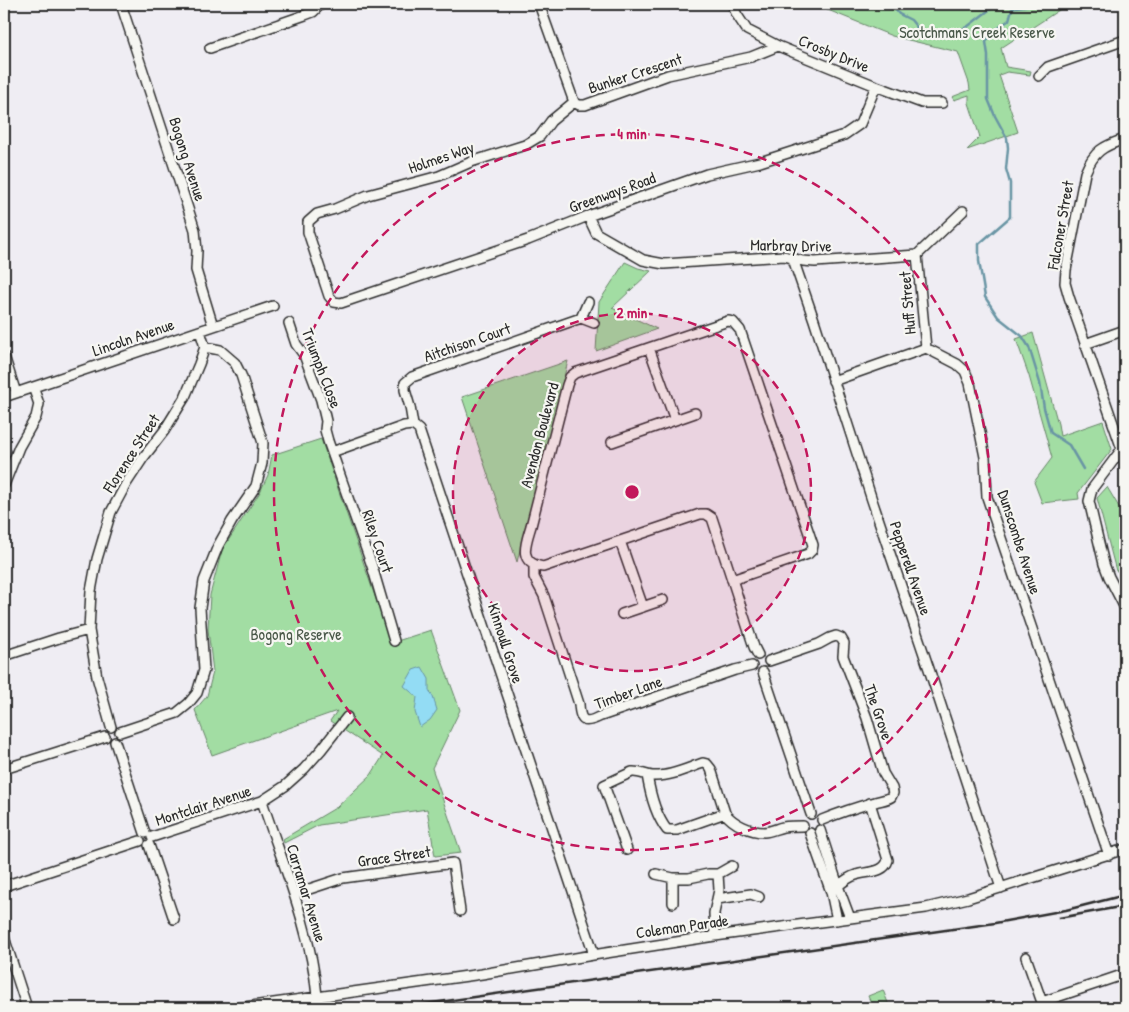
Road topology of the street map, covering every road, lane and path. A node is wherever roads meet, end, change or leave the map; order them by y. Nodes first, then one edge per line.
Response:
1 (121, 4) edge
2 (321, 4) edge
3 (539, 4) edge
4 (732, 4) edge
5 (1125, 40) edge
6 (778, 46) junction
7 (210, 48) dead end
8 (1039, 76) dead end
9 (876, 86) junction
10 (574, 102) junction
11 (942, 103) dead end
12 (1125, 139) edge
13 (963, 211) dead end
14 (588, 216) junction
15 (917, 255) junction
16 (793, 259) junction
17 (334, 302) joint
18 (588, 302) dead end
19 (273, 306) dead end
20 (581, 318) junction
21 (289, 323) dead end
22 (594, 323) dead end
23 (213, 326) junction
24 (1125, 330) edge
25 (200, 331) junction
26 (1085, 344) junction
27 (205, 347) junction
28 (649, 348) junction
29 (926, 348) junction
30 (4, 356) edge
31 (833, 381) junction
32 (33, 387) junction
33 (16, 393) junction
34 (4, 397) edge
35 (695, 413) dead end
36 (675, 420) junction
37 (413, 425) junction
38 (612, 442) dead end
39 (1124, 449) edge
40 (332, 452) junction
41 (4, 485) edge
42 (620, 541) junction
43 (534, 565) junction
44 (732, 580) junction
45 (663, 600) dead end
46 (643, 607) junction
47 (1125, 608) edge
48 (622, 614) dead end
49 (89, 630) junction
50 (394, 641) dead end
51 (758, 655) junction
52 (4, 656) edge
53 (769, 661) junction
54 (752, 666) junction
55 (763, 672) junction
56 (347, 717) dead end
57 (111, 727) junction
58 (120, 732) junction
59 (105, 737) junction
60 (115, 742) junction
61 (4, 768) edge
62 (647, 775) junction
63 (262, 801) junction
64 (870, 803) junction
65 (725, 813) junction
66 (811, 814) junction
67 (822, 820) junction
68 (807, 829) junction
69 (820, 830) junction
70 (147, 839) junction
71 (1125, 849) edge
72 (627, 850) dead end
73 (1109, 855) junction
74 (732, 866) dead end
75 (656, 874) dead end
76 (718, 874) junction
77 (673, 878) junction
78 (4, 886) edge
79 (838, 886) junction
80 (1001, 888) junction
81 (294, 894) junction
82 (759, 897) dead end
83 (717, 899) junction
84 (673, 903) dead end
85 (460, 911) dead end
86 (850, 918) junction
87 (174, 919) dead end
88 (837, 920) junction
89 (715, 936) junction
90 (4, 937) edge
91 (593, 955) junction
92 (1026, 957) dead end
93 (1125, 974) edge
94 (317, 996) junction
95 (1043, 1005) edge
96 (27, 1008) edge
97 (238, 1008) edge

1 - 23 street, Bogong Avenue
2 - 7 street
3 - 10 street, Bunker Crescent
4 - 6 street, Crosby Drive
5 - 8 street
6 - 9 street, Crosby Drive
6 - 10 street, Bunker Crescent
9 - 11 street, Crosby Drive
9 - 14 street, Greenways Road
10 - 17 street, Holmes Way
12 - 26 street, Falconer Street
13 - 15 street
14 - 16 street, Marbray Drive
14 - 17 street, Greenways Road
15 - 16 street, Marbray Drive
15 - 29 street, Huff Street
16 - 31 street, Pepperell Avenue
18 - 20 street
19 - 23 street, Lincoln Avenue
20 - 22 street
20 - 37 street, Aitchison Court
21 - 40 street, Triumph Close
23 - 25 street, Lincoln Avenue
24 - 26 street
25 - 27 street
25 - 32 street, Lincoln Avenue
26 - 39 street, Falconer Street
27 - 49 street, Florence Street
27 - 58 street
28 - 36 street
28 - 43 street, Avendon Boulevard
28 - 44 street, Avendon Boulevard
29 - 31 street
29 - 73 street, Dunscombe Avenue
30 - 33 street
31 - 80 street, Pepperell Avenue
32 - 33 street, Lincoln Avenue
32 - 41 street
33 - 34 street, Lincoln Avenue
35 - 36 street
36 - 38 street
37 - 40 street
37 - 91 street, Kinnoull Grove
39 - 47 street
40 - 50 street, Riley Court
42 - 43 street
42 - 44 street
42 - 46 street
43 - 54 street, Timber Lane
44 - 51 street
45 - 46 street
46 - 48 street
49 - 52 street
49 - 57 street, Florence Street
51 - 53 street
51 - 54 street
53 - 55 street
53 - 64 street, The Grove
54 - 55 street
55 - 66 street
56 - 63 street, Montclair Avenue
57 - 58 street
57 - 59 street
58 - 60 street
59 - 60 street
59 - 61 street
60 - 70 street
62 - 65 street
62 - 65 street
62 - 72 street
63 - 70 street, Montclair Avenue
63 - 81 street, Carramar Avenue
64 - 67 street, The Grove
64 - 79 street
65 - 68 street
66 - 67 street
66 - 68 street
67 - 69 street
68 - 69 street
68 - 88 street
69 - 79 street
70 - 78 street, Montclair Avenue
70 - 87 street
71 - 73 street, Coleman Parade
73 - 80 street, Coleman Parade
74 - 76 street
75 - 77 street
76 - 77 street
76 - 83 street
77 - 84 street
79 - 86 street
80 - 86 street, Coleman Parade
81 - 85 street, Grace Street
81 - 94 street, Carramar Avenue
82 - 83 street
83 - 89 street
86 - 88 street, Coleman Parade
88 - 89 street, Coleman Parade
89 - 91 street, Coleman Parade
90 - 96 street
91 - 94 street, Coleman Parade
92 - 95 street
93 - 95 street
94 - 97 street, Coleman Parade

